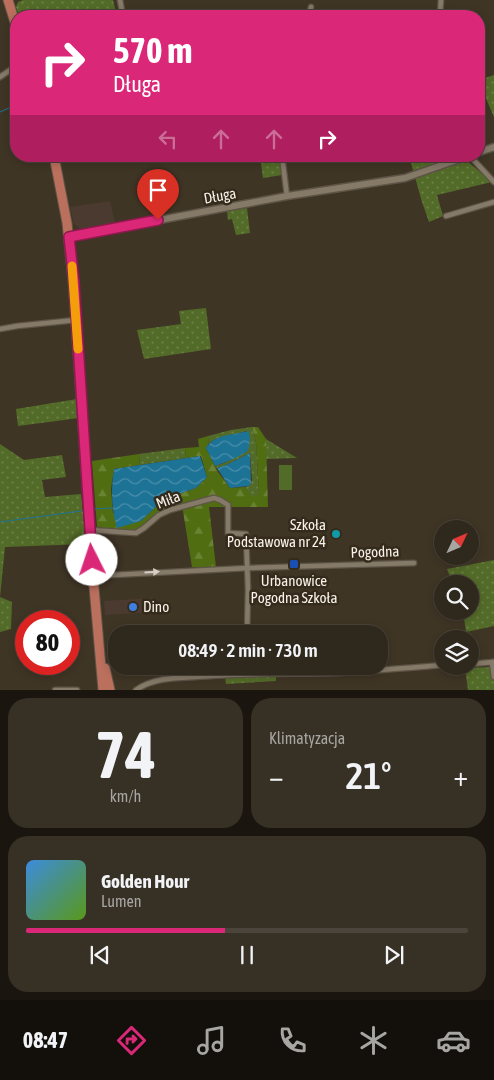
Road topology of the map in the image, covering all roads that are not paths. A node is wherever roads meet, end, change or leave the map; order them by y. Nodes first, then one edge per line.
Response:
1 (311, 7) dead end
2 (310, 10) edge
3 (55, 162) edge
4 (283, 162) edge
5 (452, 162) edge
6 (475, 162) edge
7 (494, 182) edge
8 (287, 196) junction
9 (494, 202) edge
10 (446, 216) dead end
11 (69, 237) junction
12 (76, 320) junction
13 (0, 329) edge
14 (90, 530) junction
15 (414, 563) dead end
16 (248, 568) junction
17 (93, 576) junction
18 (247, 625) edge
19 (99, 639) junction
20 (493, 662) edge
21 (479, 663) edge
22 (434, 666) edge
23 (388, 669) edge
24 (219, 675) edge
25 (494, 676) edge
26 (68, 689) edge
27 (55, 690) edge
28 (76, 690) edge
29 (103, 690) edge
30 (110, 690) edge
31 (136, 690) edge

1 - 2 street
3 - 11 highway
4 - 8 street
5 - 8 street, Długa
6 - 7 street
8 - 11 street, Długa
9 - 10 street
11 - 12 highway
12 - 13 street
12 - 14 highway
14 - 16 street, Miła
14 - 17 highway
15 - 16 street, Pogodna
17 -> 16 street, Pogodna
16 - 18 street
17 - 19 highway
19 - 29 highway
19 - 30 highway
20 - 21 street
20 - 25 street
22 - 23 street
24 - 31 street
26 - 27 street
26 - 28 street

